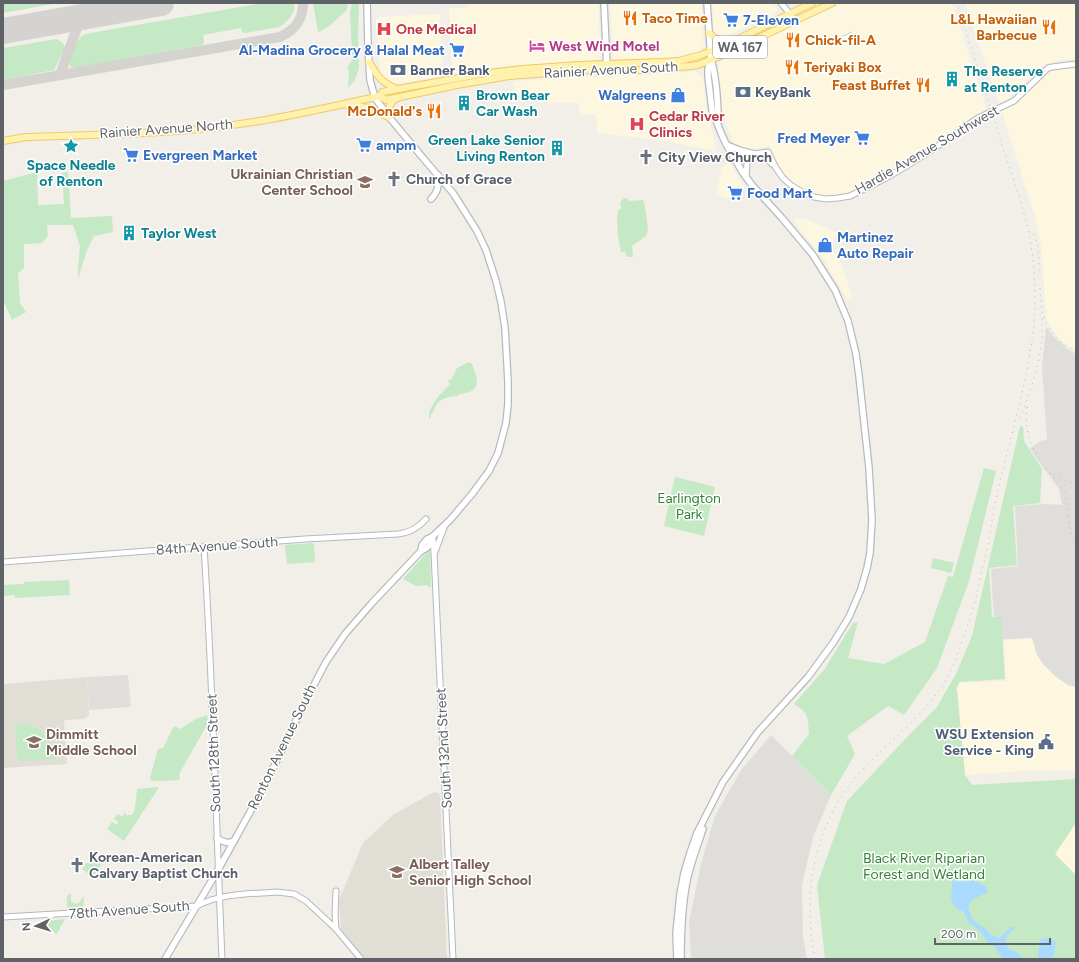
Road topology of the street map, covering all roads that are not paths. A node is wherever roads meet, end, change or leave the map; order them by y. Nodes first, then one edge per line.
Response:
1 (367, 3) edge
2 (604, 3) edge
3 (708, 3) edge
4 (782, 3) edge
5 (812, 3) edge
6 (832, 3) edge
7 (790, 13) junction
8 (795, 20) junction
9 (709, 33) junction
10 (730, 43) junction
11 (710, 51) junction
12 (710, 60) junction
13 (369, 62) junction
14 (1076, 64) edge
15 (607, 67) junction
16 (397, 89) junction
17 (378, 97) junction
18 (398, 97) junction
19 (343, 104) junction
20 (389, 117) junction
21 (3, 141) edge
22 (726, 144) junction
23 (754, 154) junction
24 (733, 157) junction
25 (776, 168) junction
26 (438, 175) junction
27 (746, 177) junction
28 (431, 199) dead end
29 (426, 519) dead end
30 (445, 525) junction
31 (432, 537) junction
32 (204, 547) junction
33 (434, 555) junction
34 (3, 562) edge
35 (706, 817) junction
36 (217, 838) junction
37 (234, 841) junction
38 (218, 870) junction
39 (336, 891) dead end
40 (220, 897) junction
41 (197, 906) junction
42 (3, 917) edge
43 (336, 929) junction
44 (165, 959) edge
45 (222, 959) edge
46 (361, 959) edge
47 (453, 959) edge
48 (677, 959) edge
49 (682, 959) edge

1 - 13 main road
2 - 15 main road
3 - 9 main road
4 - 7 street
5 - 7 main road, Rainier Avenue South / WA 167
6 - 8 main road, Rainier Avenue South / WA 167
7 - 8 street
7 - 10 main road, Rainier Avenue South / WA 167
8 - 12 main road, Rainier Avenue South / WA 167
9 - 10 main road
9 - 11 main road
10 - 11 main road, Rainier Avenue South / WA 167
11 - 12 main road
11 - 15 main road, Rainier Avenue South
12 - 15 main road, Rainier Avenue South
12 - 22 main road
13 - 16 main road
13 - 17 main road
14 - 25 street, Hardie Avenue Southwest
15 - 16 main road, Rainier Avenue South
15 - 18 main road, Rainier Avenue South
16 - 17 main road, Rainier Avenue South
17 - 18 main road, Rainier Avenue South
17 - 19 main road, Rainier Avenue North
17 - 20 main road, Renton Avenue South
18 - 20 main road
19 - 20 main road
19 - 21 main road, Rainier Avenue North
20 - 26 main road, Renton Avenue South
22 - 23 main road
22 - 24 main road
23 - 24 street, Hardie Avenue Southwest
23 - 25 street, Hardie Avenue Southwest
23 - 25 street, Hardie Avenue Southwest
23 - 27 street
24 - 27 main road
26 - 28 main road
26 - 30 main road, Renton Avenue South
27 - 35 main road
29 - 32 street, 84th Avenue South
30 - 31 main road, Renton Avenue South
30 - 33 street
31 - 33 street, South 132nd Street
31 - 37 main road, Renton Avenue South
32 - 34 street, 84th Avenue South
32 - 36 street, South 128th Street
33 - 47 street, South 132nd Street
35 - 48 main road
35 - 49 main road
36 - 37 main road
36 - 38 street, South 128th Street
37 - 38 main road, Renton Avenue South
38 - 40 street, South 128th Street
38 - 41 main road, Renton Avenue South
39 - 43 street
40 - 41 street, 78th Avenue South
40 - 43 street, 78th Avenue South
40 - 45 street, South 128th Street
41 - 42 street, 78th Avenue South
41 - 44 main road, Renton Avenue South
43 - 46 street, 78th Avenue South

